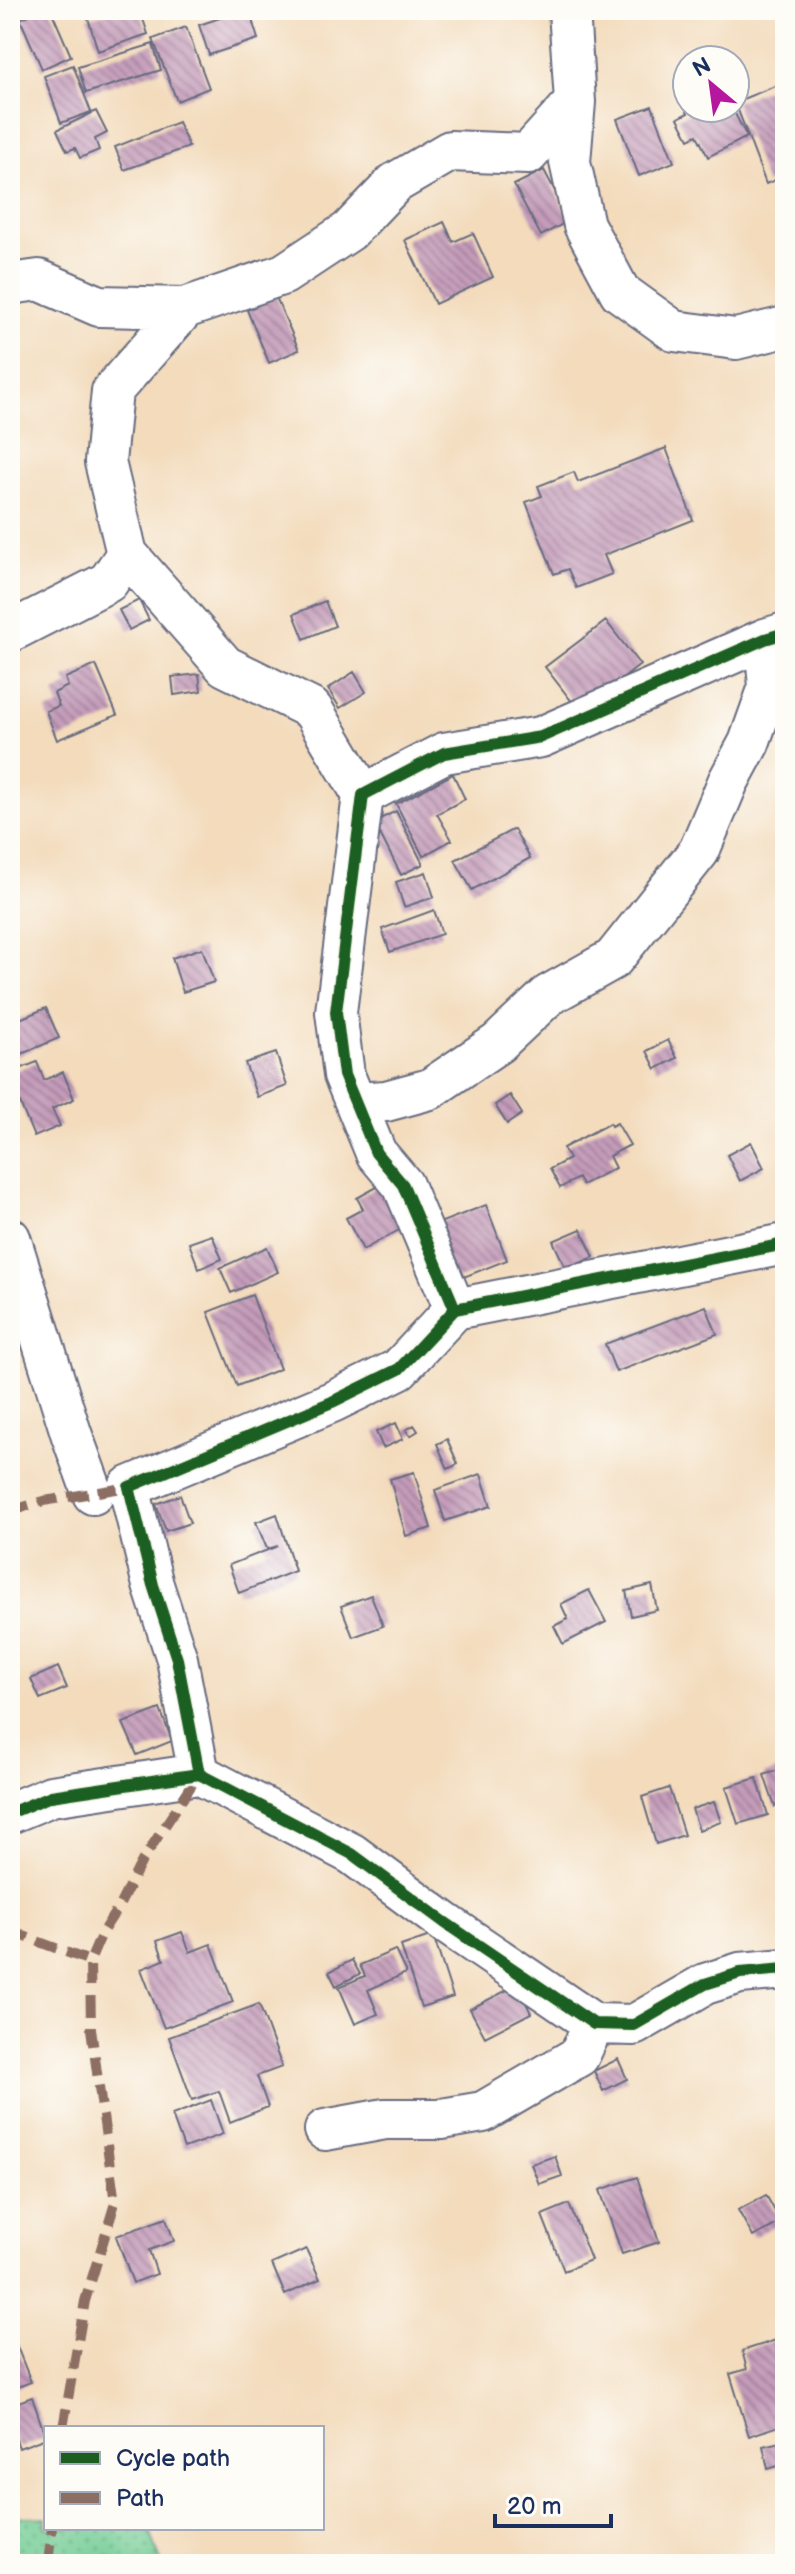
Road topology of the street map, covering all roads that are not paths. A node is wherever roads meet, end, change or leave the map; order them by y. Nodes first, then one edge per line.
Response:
1 (569, 10) edge
2 (575, 102) junction
3 (10, 284) edge
4 (185, 308) junction
5 (785, 327) edge
6 (127, 554) junction
7 (10, 632) edge
8 (775, 636) edge
9 (363, 795) junction
10 (356, 1103) junction
11 (10, 1238) edge
12 (785, 1244) edge
13 (455, 1309) junction
14 (93, 1494) dead end
15 (199, 1774) junction
16 (10, 1813) edge
17 (785, 1969) edge
18 (594, 2024) junction
19 (325, 2130) dead end

1 - 2 street
2 - 4 street
2 - 5 street
3 - 4 street
4 - 6 street
6 - 7 street
6 - 9 street
8 - 9 street
8 - 10 street
9 - 10 street
10 - 13 street
11 - 14 street
12 - 13 street
13 - 15 street
15 - 16 street
15 - 18 street
17 - 18 street
18 - 19 street

